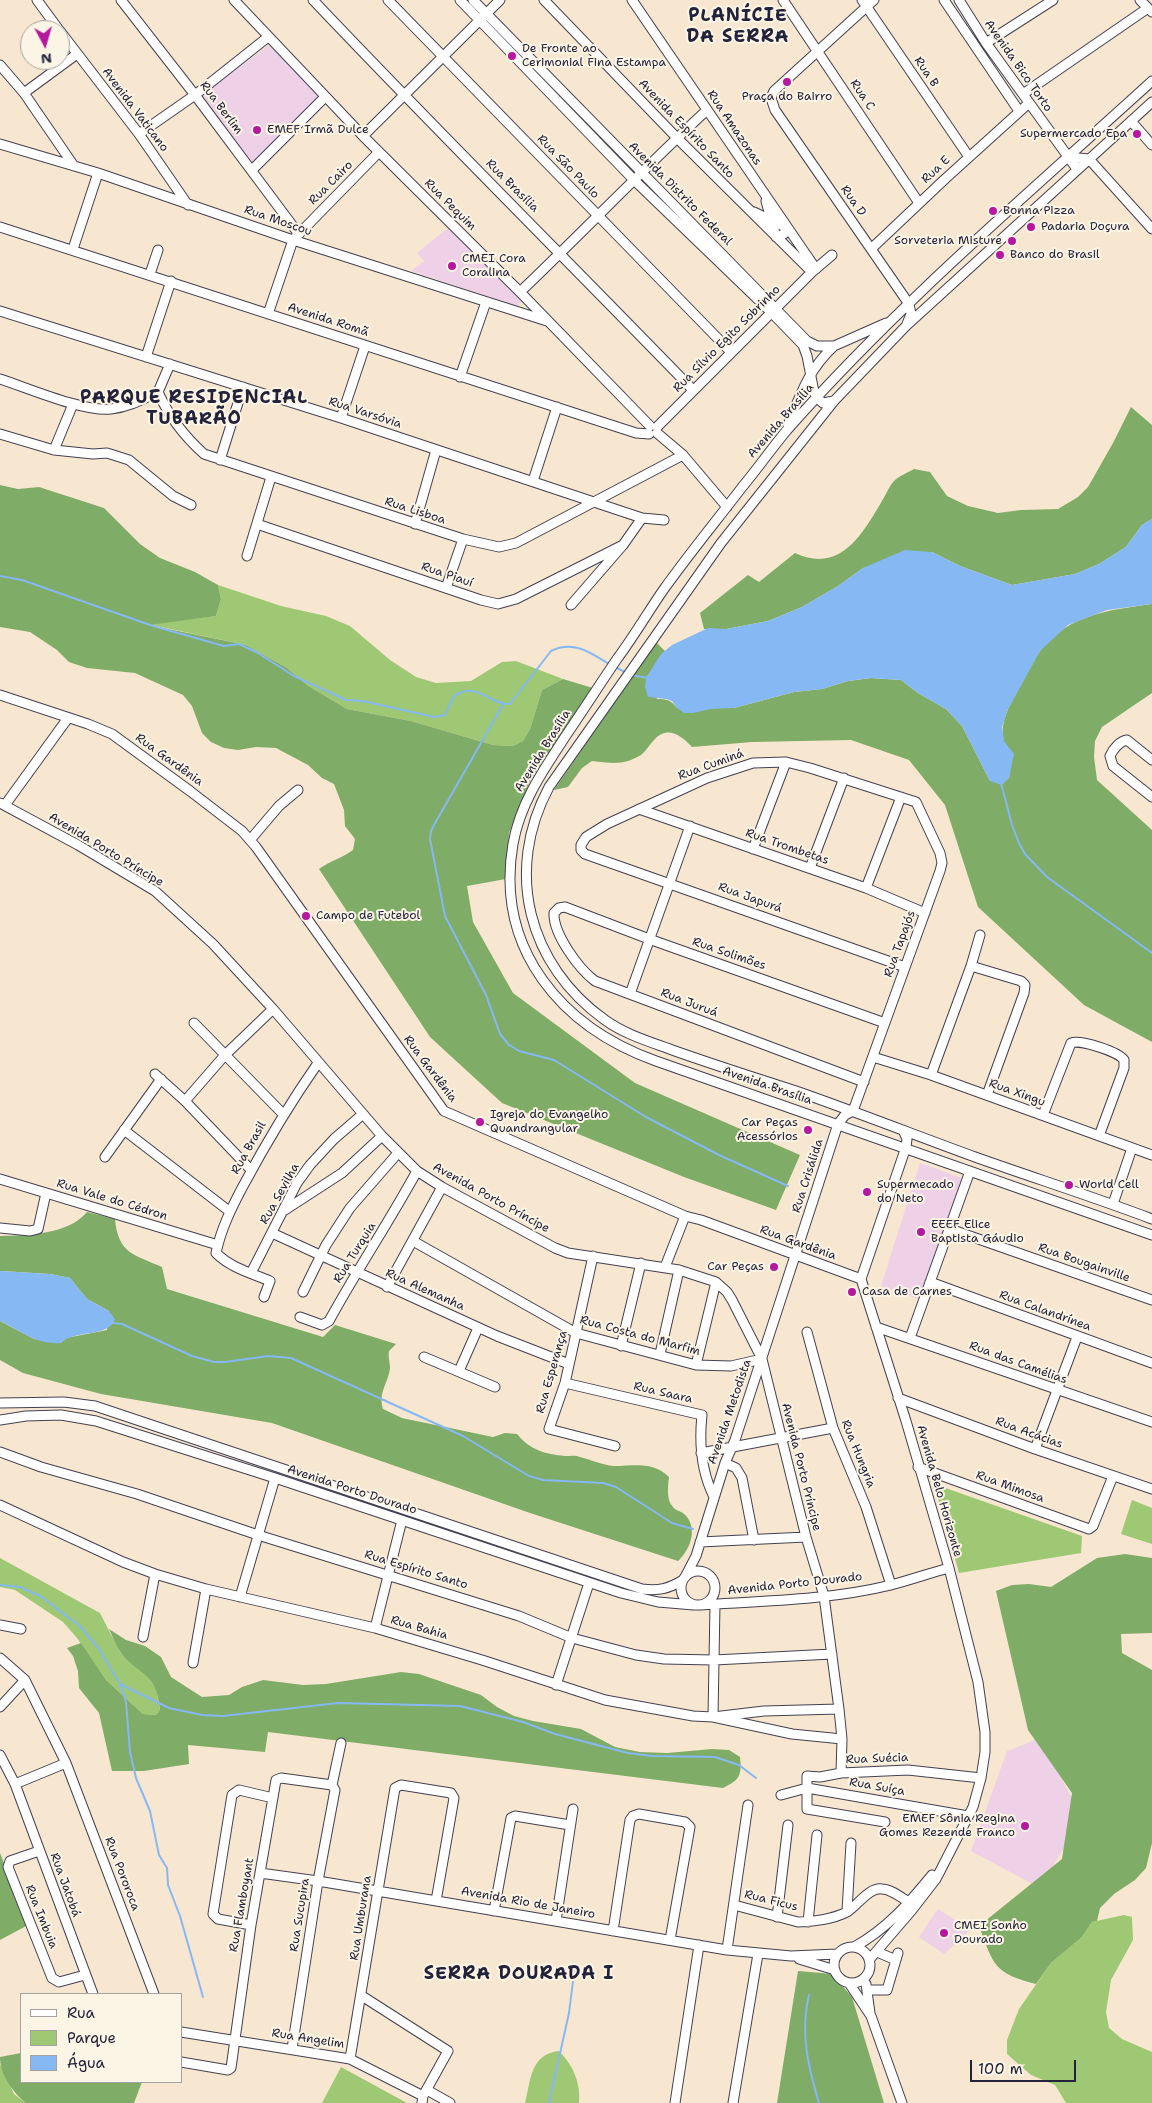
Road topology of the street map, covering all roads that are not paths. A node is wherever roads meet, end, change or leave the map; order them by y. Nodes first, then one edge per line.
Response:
1 (37, 0) edge
2 (120, 0) edge
3 (313, 0) edge
4 (388, 0) edge
5 (460, 0) edge
6 (473, 0) edge
7 (500, 0) edge
8 (544, 0) edge
9 (783, 0) edge
10 (944, 0) edge
11 (959, 0) edge
12 (1052, 0) edge
13 (1140, 0) edge
14 (237, 1) edge
15 (634, 1) edge
16 (868, 2) edge
17 (1150, 10) edge
18 (483, 17) junction
19 (52, 20) edge
20 (268, 37) junction
21 (986, 43) junction
22 (70, 44) edge
23 (818, 52) junction
24 (77, 54) junction
25 (443, 56) junction
26 (0, 65) edge
27 (0, 78) edge
28 (1152, 81) edge
29 (12, 82) junction
30 (24, 93) junction
31 (1023, 94) junction
32 (195, 95) junction
33 (404, 96) junction
34 (325, 97) junction
35 (1152, 102) edge
36 (1029, 103) junction
37 (707, 110) junction
38 (1019, 111) junction
39 (1131, 122) junction
40 (139, 134) junction
41 (363, 136) junction
42 (677, 138) junction
43 (0, 144) edge
44 (1152, 145) edge
45 (379, 152) junction
46 (969, 157) junction
47 (1068, 157) junction
48 (1089, 159) junction
49 (74, 166) junction
50 (1077, 169) junction
51 (252, 170) junction
52 (641, 172) junction
53 (98, 173) junction
54 (634, 180) junction
55 (762, 191) junction
56 (919, 203) junction
57 (188, 205) junction
58 (747, 209) junction
59 (599, 217) junction
60 (772, 221) junction
61 (0, 227) edge
62 (787, 228) junction
63 (1152, 229) edge
64 (295, 236) junction
65 (776, 237) junction
66 (871, 248) junction
67 (73, 250) junction
68 (158, 250) dead end
69 (561, 253) junction
70 (832, 255) dead end
71 (814, 271) junction
72 (150, 274) junction
73 (171, 281) junction
74 (520, 292) junction
75 (486, 302) junction
76 (909, 304) junction
77 (774, 310) junction
78 (0, 311) edge
79 (268, 314) junction
80 (549, 321) junction
81 (891, 322) junction
82 (906, 326) junction
83 (365, 346) junction
84 (834, 346) junction
85 (731, 352) junction
86 (146, 357) junction
87 (170, 364) junction
88 (810, 374) junction
89 (460, 376) junction
90 (0, 379) edge
91 (243, 387) junction
92 (694, 390) junction
93 (158, 392) junction
94 (817, 398) junction
95 (834, 401) junction
96 (73, 404) junction
97 (557, 407) junction
98 (341, 418) junction
99 (653, 430) junction
100 (785, 433) junction
101 (0, 434) edge
102 (54, 450) junction
103 (436, 450) junction
104 (683, 455) junction
105 (220, 460) junction
106 (271, 477) junction
107 (534, 481) junction
108 (596, 502) junction
109 (190, 505) dead end
110 (727, 507) junction
111 (642, 518) junction
112 (664, 520) dead end
113 (257, 524) junction
114 (415, 524) junction
115 (463, 539) junction
116 (623, 545) junction
117 (247, 556) dead end
118 (446, 588) junction
119 (571, 605) dead end
120 (0, 695) edge
121 (68, 718) junction
122 (1152, 760) edge
123 (786, 762) junction
124 (844, 778) junction
125 (298, 790) dead end
126 (901, 797) junction
127 (1152, 798) edge
128 (2, 804) edge
129 (639, 809) junction
130 (690, 826) junction
131 (250, 840) junction
132 (753, 849) junction
133 (586, 854) joint
134 (810, 868) junction
135 (669, 882) junction
136 (866, 888) junction
137 (565, 907) joint
138 (925, 912) junction
139 (980, 935) dead end
140 (649, 939) junction
141 (971, 966) junction
142 (905, 967) junction
143 (630, 994) junction
144 (273, 1009) junction
145 (194, 1023) dead end
146 (885, 1023) junction
147 (225, 1055) junction
148 (873, 1056) junction
149 (318, 1063) junction
150 (931, 1075) junction
151 (864, 1082) junction
152 (988, 1095) junction
153 (185, 1101) junction
154 (852, 1110) junction
155 (283, 1114) junction
156 (363, 1114) junction
157 (1043, 1115) junction
158 (838, 1124) junction
159 (124, 1130) junction
160 (902, 1130) junction
161 (382, 1136) junction
162 (1099, 1136) junction
163 (906, 1147) junction
164 (1132, 1148) junction
165 (398, 1153) junction
166 (1152, 1156) edge
167 (105, 1157) dead end
168 (251, 1170) junction
169 (417, 1171) junction
170 (970, 1171) junction
171 (0, 1180) edge
172 (1040, 1180) junction
173 (1061, 1186) junction
174 (442, 1187) junction
175 (1024, 1190) junction
176 (46, 1193) junction
177 (1040, 1196) junction
178 (1113, 1204) junction
179 (229, 1211) junction
180 (283, 1212) junction
181 (686, 1216) junction
182 (1152, 1219) edge
183 (0, 1228) edge
184 (950, 1229) junction
185 (1152, 1229) edge
186 (1140, 1231) junction
187 (272, 1233) junction
188 (1152, 1235) edge
189 (413, 1241) junction
190 (217, 1249) junction
191 (795, 1255) junction
192 (320, 1256) junction
193 (593, 1256) junction
194 (641, 1263) junction
195 (665, 1267) junction
196 (679, 1270) junction
197 (356, 1272) junction
198 (251, 1273) junction
199 (861, 1280) junction
200 (716, 1282) junction
201 (930, 1282) junction
202 (387, 1287) junction
203 (303, 1292) dead end
204 (264, 1297) dead end
205 (1152, 1300) edge
206 (300, 1317) dead end
207 (876, 1327) junction
208 (478, 1328) junction
209 (807, 1332) dead end
210 (576, 1333) junction
211 (1077, 1337) junction
212 (910, 1338) junction
213 (621, 1346) junction
214 (660, 1354) junction
215 (424, 1357) dead end
216 (762, 1359) junction
217 (1152, 1363) edge
218 (569, 1364) junction
219 (696, 1365) junction
220 (459, 1371) junction
221 (565, 1383) junction
222 (495, 1387) dead end
223 (1058, 1390) junction
224 (898, 1398) junction
225 (0, 1403) edge
226 (0, 1420) edge
227 (1152, 1422) edge
228 (833, 1428) junction
229 (780, 1438) junction
230 (615, 1446) dead end
231 (731, 1447) junction
232 (1035, 1448) junction
233 (0, 1452) edge
234 (701, 1453) junction
235 (725, 1463) junction
236 (918, 1467) junction
237 (1113, 1476) junction
238 (275, 1478) junction
239 (1152, 1489) edge
240 (714, 1497) junction
241 (0, 1505) edge
242 (402, 1520) junction
243 (258, 1535) junction
244 (806, 1537) junction
245 (754, 1540) junction
246 (700, 1542) junction
247 (949, 1568) junction
248 (155, 1574) junction
249 (388, 1574) junction
250 (684, 1578) junction
251 (589, 1583) junction
252 (890, 1585) junction
253 (206, 1589) junction
254 (824, 1596) junction
255 (240, 1597) junction
256 (715, 1604) junction
257 (698, 1605) junction
258 (0, 1625) edge
259 (375, 1628) junction
260 (21, 1629) dead end
261 (143, 1637) dead end
262 (572, 1638) junction
263 (832, 1654) junction
264 (0, 1658) edge
265 (714, 1660) junction
266 (193, 1663) dead end
267 (25, 1680) junction
268 (556, 1685) junction
269 (0, 1707) edge
270 (839, 1709) junction
271 (713, 1717) junction
272 (842, 1739) junction
273 (341, 1743) dead end
274 (0, 1755) edge
275 (66, 1763) junction
276 (841, 1773) junction
277 (981, 1778) junction
278 (15, 1784) junction
279 (332, 1785) junction
280 (807, 1788) junction
281 (782, 1795) dead end
282 (273, 1798) junction
283 (748, 1805) dead end
284 (573, 1809) dead end
285 (968, 1816) junction
286 (885, 1822) dead end
287 (570, 1825) junction
288 (788, 1825) dead end
289 (817, 1835) dead end
290 (851, 1842) dead end
291 (39, 1851) junction
292 (944, 1862) junction
293 (260, 1873) junction
294 (318, 1881) junction
295 (378, 1891) junction
296 (436, 1900) junction
297 (910, 1903) junction
298 (734, 1905) junction
299 (494, 1910) junction
300 (847, 1911) junction
301 (777, 1917) junction
302 (556, 1921) junction
303 (808, 1922) junction
304 (251, 1925) junction
305 (613, 1931) junction
306 (670, 1940) junction
307 (699, 1945) junction
308 (854, 1947) junction
309 (728, 1950) junction
310 (877, 1952) junction
311 (758, 1954) junction
312 (837, 1954) junction
313 (791, 1956) junction
314 (869, 1960) junction
315 (834, 1970) junction
316 (85, 1975) junction
317 (865, 1977) junction
318 (849, 1983) junction
319 (867, 1990) junction
320 (93, 1993) edge
321 (154, 1993) edge
322 (362, 1996) junction
323 (871, 2016) junction
324 (182, 2032) edge
325 (234, 2040) junction
326 (292, 2050) junction
327 (350, 2059) junction
328 (182, 2062) edge
329 (424, 2096) edge
330 (450, 2103) edge
331 (675, 2103) edge
332 (733, 2103) edge
333 (902, 2103) edge

1 - 19 street, Avenida Vaticano
2 - 32 street, Rua Berlim
3 - 33 street, Rua Brasília
4 - 25 street, Rua São Paulo
5 - 18 street, Avenida Distrito Federal
6 - 18 street, Avenida Distrito Federal
7 - 18 street
8 - 42 street, Avenida Espírito Santo
9 - 23 street, Rua C
10 - 38 street
11 - 21 street, Avenida Bico Torto
12 - 21 street
13 - 17 street
14 - 20 street, Rua Pequim
15 - 37 street, Rua Amazonas
16 - 23 street
16 - 46 street, Rua B
17 - 31 street
18 - 25 street
18 - 52 street, Avenida Distrito Federal
18 - 54 street, Avenida Distrito Federal
20 - 32 street
20 - 34 street, Rua Pequim
21 - 31 street, Avenida Bico Torto
22 - 24 street, Avenida Vaticano
23 - 56 street, Rua C
23 - 66 street, Rua D
24 - 30 street
24 - 40 street, Avenida Vaticano
25 - 33 street
25 - 59 street, Rua São Paulo
26 - 29 street
27 - 29 street
28 - 47 street, Avenida Brasília
29 - 30 street
30 - 49 street
31 - 36 street, Avenida Bico Torto
32 - 40 street
32 - 51 street, Rua Berlim
33 - 41 street
33 - 69 street, Rua Brasília
34 - 41 street, Rua Pequim
34 - 51 street
35 - 39 street, Avenida Brasília
36 - 38 street, Rua E
36 - 47 street, Avenida Bico Torto
37 - 42 street
37 - 55 street, Rua Amazonas
38 - 46 street, Rua E
39 - 44 street
39 - 48 street, Avenida Brasília
40 - 57 street, Avenida Vaticano
41 - 45 street, Rua Pequim
42 - 52 street
42 - 58 street, Avenida Espírito Santo
43 - 49 street, Rua Moscou
45 - 64 street, Rua Cairo
45 - 74 street, Rua Pequim
46 - 56 street, Rua E
47 - 48 street
47 - 50 street, Avenida Bico Torto
47 - 76 street, Avenida Brasília
48 - 50 street, Avenida Brasília
48 - 63 street
49 - 53 street, Rua Moscou
50 - 82 street, Avenida Brasília
51 - 64 street, Rua Berlim
52 - 54 street
52 - 77 street, Avenida Distrito Federal
53 - 57 street, Rua Moscou
53 - 67 street
54 - 59 street
54 - 77 street, Avenida Distrito Federal
55 - 60 street
55 - 62 street, Rua Amazonas
56 - 66 street, Rua E
57 - 64 street, Rua Moscou
58 - 60 street
58 - 65 street, Avenida Espírito Santo
59 - 69 street
59 - 85 street, Rua São Paulo
60 - 62 street
60 - 65 street
61 - 67 street, Avenida Romã
62 - 65 street
62 - 71 street, Rua Amazonas
64 - 75 street, Rua Moscou
64 - 79 street, Rua Cairo
65 - 71 street, Avenida Espírito Santo
66 - 76 street, Rua D
67 - 72 street, Avenida Romã
68 - 72 street
69 - 74 street
69 - 92 street, Rua Brasília
70 - 71 street, Rua Sílvio Egito Sobrinho
71 - 77 street, Rua Sílvio Egito Sobrinho
72 - 73 street, Avenida Romã
73 - 79 street, Avenida Romã
73 - 86 street
74 - 80 street, Rua Pequim
75 - 80 street, Rua Moscou
75 - 89 street
76 - 81 street, Avenida Brasília
76 - 82 street
77 - 84 street, Avenida Distrito Federal
77 - 85 street, Rua Sílvio Egito Sobrinho
77 - 88 street, Avenida Distrito Federal
78 - 86 street, Rua Varsóvia
79 - 83 street, Avenida Romã
80 - 99 street, Rua Pequim
81 - 84 street
81 - 94 street, Avenida Brasília
82 - 95 street, Avenida Brasília
83 - 89 street, Avenida Romã
83 - 98 street
84 - 88 street
85 - 92 street, Rua Sílvio Egito Sobrinho
86 - 87 street, Rua Varsóvia
87 - 91 street, Rua Varsóvia
87 - 93 street
88 - 94 street, Avenida Distrito Federal
88 - 100 street
89 - 97 street, Avenida Romã
90 - 96 street
91 - 98 street, Rua Varsóvia
91 - 105 street
92 - 99 street, Rua Sílvio Egito Sobrinho
93 - 96 street
93 - 105 street, Rua Lisboa
94 - 95 street
94 - 100 street, Avenida Brasília
95 - 154 street, Avenida Brasília
96 - 102 street
97 - 99 street, Avenida Romã
97 - 107 street
98 - 103 street, Rua Varsóvia
99 - 104 street, Rua Pequim
100 - 110 street, Avenida Brasília
101 - 102 street
102 - 109 street
103 - 107 street, Rua Varsóvia
103 - 114 street
104 - 108 street, Rua Lisboa
104 - 110 street, Rua Pequim
105 - 106 street, Rua Lisboa
106 - 113 street
106 - 114 street, Rua Lisboa
107 - 108 street, Rua Varsóvia
108 - 111 street, Rua Varsóvia
108 - 115 street, Rua Lisboa
110 - 158 street, Avenida Brasília
111 - 112 street, Rua Varsóvia
111 - 116 street
113 - 117 street
113 - 118 street, Rua Piauí
114 - 115 street, Rua Lisboa
115 - 118 street
116 - 118 street, Rua Piauí
116 - 119 street
120 - 121 street
121 - 128 street
121 - 131 street, Rua Gardênia
122 - 127 street
123 - 124 street, Rua Cuminá
123 - 129 street, Rua Cuminá
123 - 132 street
124 - 126 street, Rua Cuminá
124 - 134 street
125 - 131 street
126 - 136 street
126 - 138 street, Rua Tapajós
128 - 144 street, Avenida Porto Príncipe
129 - 130 street, Rua Trombetas
129 - 133 street, Rua Cuminá
130 - 132 street, Rua Trombetas
130 - 135 street
131 - 181 street, Rua Gardênia
132 - 134 street, Rua Trombetas
133 - 135 street, Rua Japurá
134 - 136 street, Rua Trombetas
135 - 140 street
135 - 142 street, Rua Japurá
136 - 138 street, Rua Trombetas
137 - 140 street, Rua Solimões
137 - 143 street, Rua Juruá
138 - 142 street, Rua Tapajós
139 - 141 street
140 - 143 street
140 - 146 street, Rua Solimões
141 - 150 street
141 - 152 street
142 - 146 street, Rua Tapajós
143 - 151 street, Rua Juruá
144 - 147 street
144 - 149 street, Avenida Porto Príncipe
145 - 147 street
146 - 148 street, Rua Tapajós
147 - 153 street
147 - 155 street
148 - 150 street, Rua Xingu
148 - 151 street, Rua Tapajós
149 - 155 street, Rua Brasil
149 - 156 street, Avenida Porto Príncipe
150 - 152 street, Rua Xingu
151 - 154 street, Rua Tapajós
152 - 157 street, Rua Xingu
153 - 159 street
153 - 168 street
154 - 158 street, Rua Crisálida
154 - 160 street, Avenida Brasília
155 - 168 street, Rua Brasil
156 - 161 street, Avenida Porto Príncipe
156 - 180 street, Rua Sevilha
157 - 162 street, Rua Xingu
157 - 162 street
158 - 163 street, Avenida Brasília
158 - 191 street, Rua Crisálida
159 - 167 street
159 - 179 street
160 - 163 street
160 - 172 street, Avenida Brasília
161 - 165 street, Avenida Porto Príncipe
161 - 180 street
162 - 164 street, Rua Xingu
163 - 170 street, Avenida Brasília
163 - 199 street
164 - 166 street, Rua Xingu
164 - 178 street
165 - 169 street, Avenida Porto Príncipe
165 - 192 street
168 - 179 street, Rua Brasil
169 - 174 street, Avenida Porto Príncipe
169 - 197 street, Rua Turquia
170 - 175 street, Avenida Brasília
170 - 184 street
171 - 176 street, Rua Vale do Cédron
172 - 173 street, Avenida Brasília
172 - 175 street
173 - 177 street
173 - 178 street, Avenida Brasília
174 - 189 street
174 - 193 street, Avenida Porto Príncipe
175 - 177 street, Avenida Brasília
176 - 183 street
176 - 190 street, Rua Vale do Cédron
177 - 186 street, Avenida Brasília
178 - 182 street, Avenida Brasília
179 - 190 street, Rua Brasil
180 - 187 street, Rua Sevilha
181 - 191 street, Rua Gardênia
181 - 195 street
184 - 201 street
184 - 205 street, Rua Bougainville
185 - 186 street
186 - 188 street, Avenida Brasília
187 - 192 street, Rua Alemanha
187 - 198 street, Rua Sevilha
189 - 202 street
189 - 210 street, Rua Costa do Marfim
190 - 198 street, Rua Vale do Cédron
191 - 199 street, Rua Gardênia
191 - 216 street, Avenida Metodista
192 - 197 street, Rua Alemanha
192 - 203 street
193 - 194 street, Avenida Porto Príncipe
193 - 210 street, Rua Esperança
194 - 195 street, Avenida Porto Príncipe
194 - 213 street
195 - 196 street, Avenida Porto Príncipe
196 - 200 street, Avenida Porto Príncipe
196 - 214 street
197 - 202 street, Rua Alemanha
197 - 206 street, Rua Turquia
198 - 204 street, Rua Vale do Cédron
199 - 207 street, Avenida Belo Horizonte
200 - 216 street, Avenida Porto Príncipe
200 - 219 street
201 - 211 street, Rua Calandrínea
201 - 212 street
202 - 208 street, Rua Alemanha
207 - 212 street, Rua das Camélias
207 - 224 street, Avenida Belo Horizonte
208 - 218 street, Rua Alemanha
208 - 220 street
209 - 228 street, Rua Hungria
210 - 213 street, Rua Costa do Marfim
210 - 218 street, Rua Esperança
211 - 217 street, Rua Calandrínea
211 - 223 street
212 - 223 street, Rua das Camélias
213 - 214 street, Rua Costa do Marfim
214 - 219 street, Rua Costa do Marfim
215 - 220 street
216 - 219 street, Rua Costa do Marfim
216 - 229 street, Avenida Porto Príncipe
216 - 231 street, Avenida Metodista
218 - 221 street, Rua Esperança
220 - 222 street
221 - 230 street, Rua Esperança
221 - 234 street, Rua Saara
223 - 227 street, Rua das Camélias
223 - 232 street
224 - 232 street, Rua Acácias
224 - 236 street, Avenida Belo Horizonte
225 - 250 street, Avenida Porto Dourado
226 - 238 street, Avenida Porto Dourado
228 - 229 street
228 - 252 street, Rua Hungria
229 - 231 street
229 - 244 street, Avenida Porto Príncipe
231 - 234 street
231 - 235 street, Avenida Metodista
232 - 237 street, Rua Acácias
233 - 243 street, Rua Espírito Santo
234 - 240 street, Rua Saara
235 - 240 street, Avenida Metodista
235 - 245 street
236 - 237 street, Rua Mimosa
236 - 247 street, Avenida Belo Horizonte
237 - 239 street, Rua Acácias
238 - 242 street, Avenida Porto Dourado
238 - 243 street
240 - 246 street, Avenida Metodista
241 - 248 street, Rua Bahia
242 - 249 street
242 - 251 street, Avenida Porto Dourado
243 - 249 street, Rua Espírito Santo
243 - 255 street
244 - 245 street
244 - 254 street, Avenida Porto Príncipe
245 - 246 street
246 - 250 street, Avenida Metodista
247 - 252 street, Avenida Porto Dourado
247 - 277 street, Avenida Belo Horizonte
248 - 253 street, Rua Bahia
248 - 261 street
249 - 259 street
249 - 262 street, Rua Espírito Santo
250 - 257 street
250 - 257 street
251 - 257 street, Avenida Porto Dourado
251 - 262 street
252 - 254 street, Avenida Porto Dourado
253 - 255 street, Rua Bahia
253 - 266 street
254 - 256 street, Avenida Porto Dourado
254 - 263 street, Avenida Porto Príncipe
255 - 259 street, Rua Bahia
256 - 257 street, Avenida Porto Dourado
256 - 265 street
258 - 260 street
259 - 268 street, Rua Bahia
262 - 265 street, Rua Espírito Santo
262 - 268 street
263 - 265 street, Rua Espírito Santo
263 - 270 street, Avenida Porto Príncipe
264 - 267 street
265 - 271 street
267 - 269 street
267 - 275 street, Rua Pororoca
268 - 271 street, Rua Bahia
270 - 271 street
270 - 272 street, Avenida Porto Príncipe
271 - 272 street, Rua Bahia
272 - 276 street, Avenida Porto Príncipe
273 - 279 street, Rua Sucupira
274 - 278 street, Rua Jatobá
275 - 278 street
275 - 321 street, Rua Pororoca
276 - 277 street, Rua Suécia
276 - 280 street, Rua Suécia
277 - 285 street, Avenida Belo Horizonte
278 - 291 street, Rua Jatobá
279 - 282 street, Rua Flamboyant
279 - 294 street, Rua Sucupira
280 - 281 street, Rua Suíça
280 - 285 street, Rua Suíça
280 - 286 street
282 - 293 street, Rua Flamboyant
282 - 304 street
283 - 298 street
284 - 287 street
285 - 292 street, Avenida Belo Horizonte
287 - 299 street
287 - 302 street
288 - 301 street
289 - 303 street
290 - 300 street
291 - 316 street, Rua Jatobá
291 - 316 street, Rua Imbuia
292 - 297 street, Avenida Belo Horizonte
292 - 310 street, Avenida Belo Horizonte
293 - 294 street, Avenida Rio de Janeiro
293 - 304 street, Rua Flamboyant
294 - 295 street, Avenida Rio de Janeiro
294 - 326 street, Rua Sucupira
295 - 296 street, Avenida Rio de Janeiro
295 - 296 street, Rua Umburana
295 - 322 street, Rua Umburana
296 - 299 street, Avenida Rio de Janeiro
297 - 300 street, Rua Ficus
297 - 308 street, Avenida Belo Horizonte
298 - 301 street, Rua Ficus
298 - 309 street
299 - 302 street, Avenida Rio de Janeiro
300 - 303 street, Rua Ficus
301 - 303 street, Rua Ficus
302 - 305 street, Avenida Rio de Janeiro
304 - 325 street, Rua Flamboyant
305 - 306 street, Avenida Rio de Janeiro
305 - 306 street
306 - 307 street, Avenida Rio de Janeiro
307 - 309 street, Avenida Rio de Janeiro
307 - 331 street
308 - 312 street
308 - 314 street
309 - 311 street, Avenida Rio de Janeiro
310 - 314 street, Avenida Belo Horizonte
310 - 319 street
311 - 313 street, Avenida Rio de Janeiro
311 - 332 street
312 - 313 street, Avenida Rio de Janeiro
312 - 315 street
313 - 315 street, Avenida Rio de Janeiro
314 - 317 street
315 - 318 street
316 - 320 street, Rua Jatobá
317 - 318 street
317 - 319 street
318 - 323 street
319 - 323 street
322 - 327 street, Rua Umburana
322 - 329 street
323 - 333 street
324 - 325 street, Rua Angelim
325 - 326 street, Rua Angelim
325 - 328 street, Rua Flamboyant
326 - 327 street, Rua Angelim
327 - 329 street, Rua Angelim
329 - 330 street, Rua Angelim

